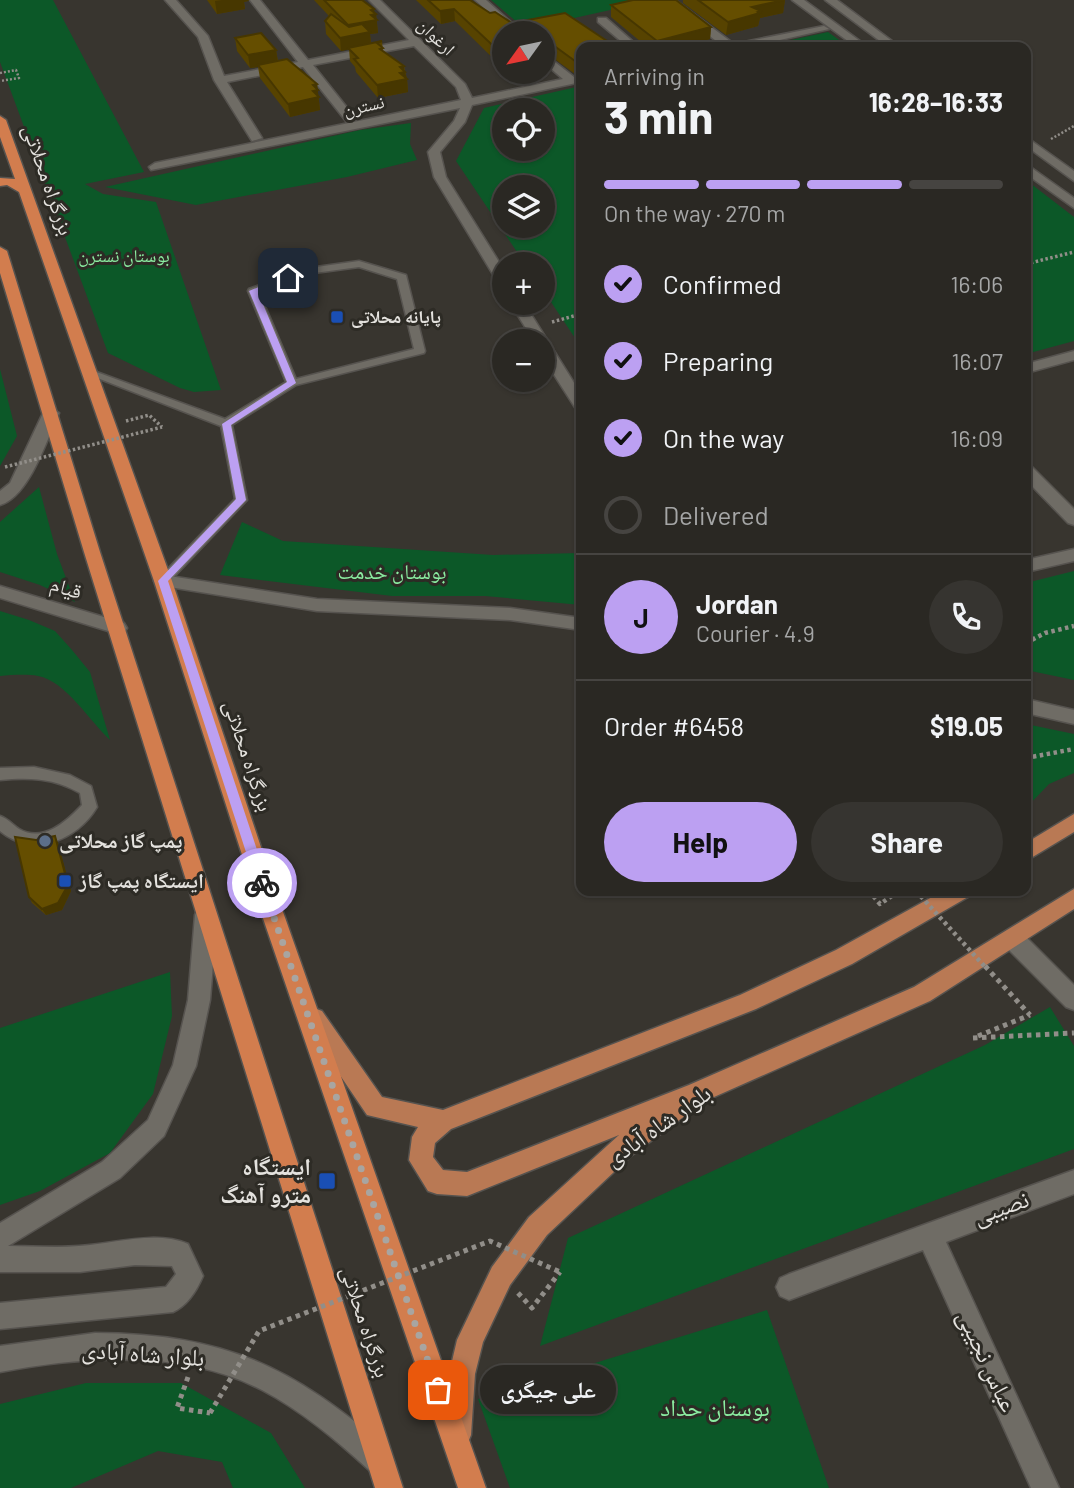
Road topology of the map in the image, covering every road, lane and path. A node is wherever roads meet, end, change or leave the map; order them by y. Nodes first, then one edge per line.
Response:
1 (170, 0) edge
2 (255, 0) edge
3 (374, 0) edge
4 (480, 0) edge
5 (668, 0) edge
6 (797, 0) edge
7 (830, 0) edge
8 (602, 20) dead end
9 (504, 21) edge
10 (824, 29) dead end
11 (416, 42) junction
12 (628, 42) edge
13 (725, 42) edge
14 (758, 42) edge
15 (856, 42) edge
16 (888, 42) edge
17 (306, 63) junction
18 (555, 64) edge
19 (0, 73) edge
20 (576, 79) edge
21 (220, 80) junction
22 (576, 80) edge
23 (0, 81) edge
24 (468, 102) junction
25 (351, 119) dead end
26 (1, 128) edge
27 (256, 138) dead end
28 (1031, 145) edge
29 (155, 167) dead end
30 (1031, 172) edge
31 (1074, 177) edge
32 (0, 182) edge
33 (23, 189) junction
34 (1074, 204) edge
35 (0, 251) edge
36 (1074, 252) edge
37 (492, 262) edge
38 (1031, 263) edge
39 (525, 315) edge
40 (576, 315) edge
41 (533, 328) joint
42 (1074, 355) edge
43 (555, 363) edge
44 (1031, 368) edge
45 (87, 372) junction
46 (292, 383) junction
47 (576, 398) edge
48 (51, 413) junction
49 (149, 415) dead end
50 (226, 424) junction
51 (5, 467) dead end
52 (1031, 476) edge
53 (0, 500) edge
54 (1074, 519) edge
55 (1074, 555) edge
56 (1031, 565) edge
57 (163, 581) junction
58 (0, 592) edge
59 (576, 623) edge
60 (1074, 626) edge
61 (118, 628) junction
62 (1031, 640) edge
63 (1031, 707) edge
64 (1074, 717) edge
65 (1074, 749) edge
66 (1031, 757) edge
67 (0, 774) edge
68 (0, 822) edge
69 (1074, 822) edge
70 (1031, 850) edge
71 (873, 896) edge
72 (892, 896) edge
73 (921, 896) edge
74 (950, 896) edge
75 (1074, 898) edge
76 (207, 910) junction
77 (1013, 939) junction
78 (1074, 1000) edge
79 (304, 1003) junction
80 (1074, 1033) edge
81 (697, 1093) junction
82 (443, 1121) junction
83 (1074, 1182) edge
84 (929, 1234) junction
85 (0, 1237) edge
86 (0, 1259) edge
87 (789, 1287) dead end
88 (532, 1308) dead end
89 (0, 1316) edge
90 (0, 1359) edge
91 (177, 1408) dead end
92 (456, 1441) junction
93 (382, 1462) junction
94 (389, 1488) edge
95 (472, 1488) edge
96 (1045, 1488) edge

1 - 21 street
2 - 17 street
3 - 11 street, ارغوان
4 - 9 street
5 - 13 street
6 - 15 street
7 - 16 street
8 - 12 street
10 - 14 street
11 - 17 street
11 - 24 street, ارغوان
17 - 21 street
17 - 25 street
18 - 20 street
19 - 23 path
21 - 27 street
22 - 24 street, نسترن
24 - 29 street, نسترن
24 - 37 street
26 - 33 highway, بزرگراه محلاتی
28 - 31 street
30 - 34 street
32 - 33 highway
33 - 45 highway, بزرگراه محلاتی
35 - 48 highway, بزرگراه محلاتی
36 - 38 path
39 - 41 street
40 - 41 path
42 - 44 street
43 - 47 street
45 - 50 lane
45 - 57 highway, بزرگراه محلاتی
46 - 46 lane
46 - 50 lane
48 - 53 street
48 - 61 highway, بزرگراه محلاتی
49 - 51 path, bridge
50 - 57 lane
52 - 54 street
55 - 56 street
57 - 59 street
57 - 79 highway, بزرگراه محلاتی
58 - 61 street, قیام
60 - 62 path
61 - 76 highway, بزرگراه محلاتی
63 - 64 street
65 - 66 path
67 - 68 lane
69 - 70 main road
71 - 72 path
73 - 80 path, bridge
74 - 82 main road
75 - 77 main road, بلوار شاه آبادی
76 - 85 street
76 - 93 highway, بزرگراه محلاتی
77 - 78 street
77 - 81 main road, بلوار شاه آبادی
79 - 82 main road
79 - 92 highway, بزرگراه محلاتی
81 - 82 main road
81 - 92 main road, بلوار شاه آبادی
83 - 84 street, نصیبی
84 - 87 street, نصیبی
84 - 96 street, عباس نجیبی
86 - 89 street
88 - 91 path, bridge
90 - 93 street, بلوار شاه آبادی
92 - 95 highway, بزرگراه محلاتی
93 - 94 highway, بزرگراه محلاتی

